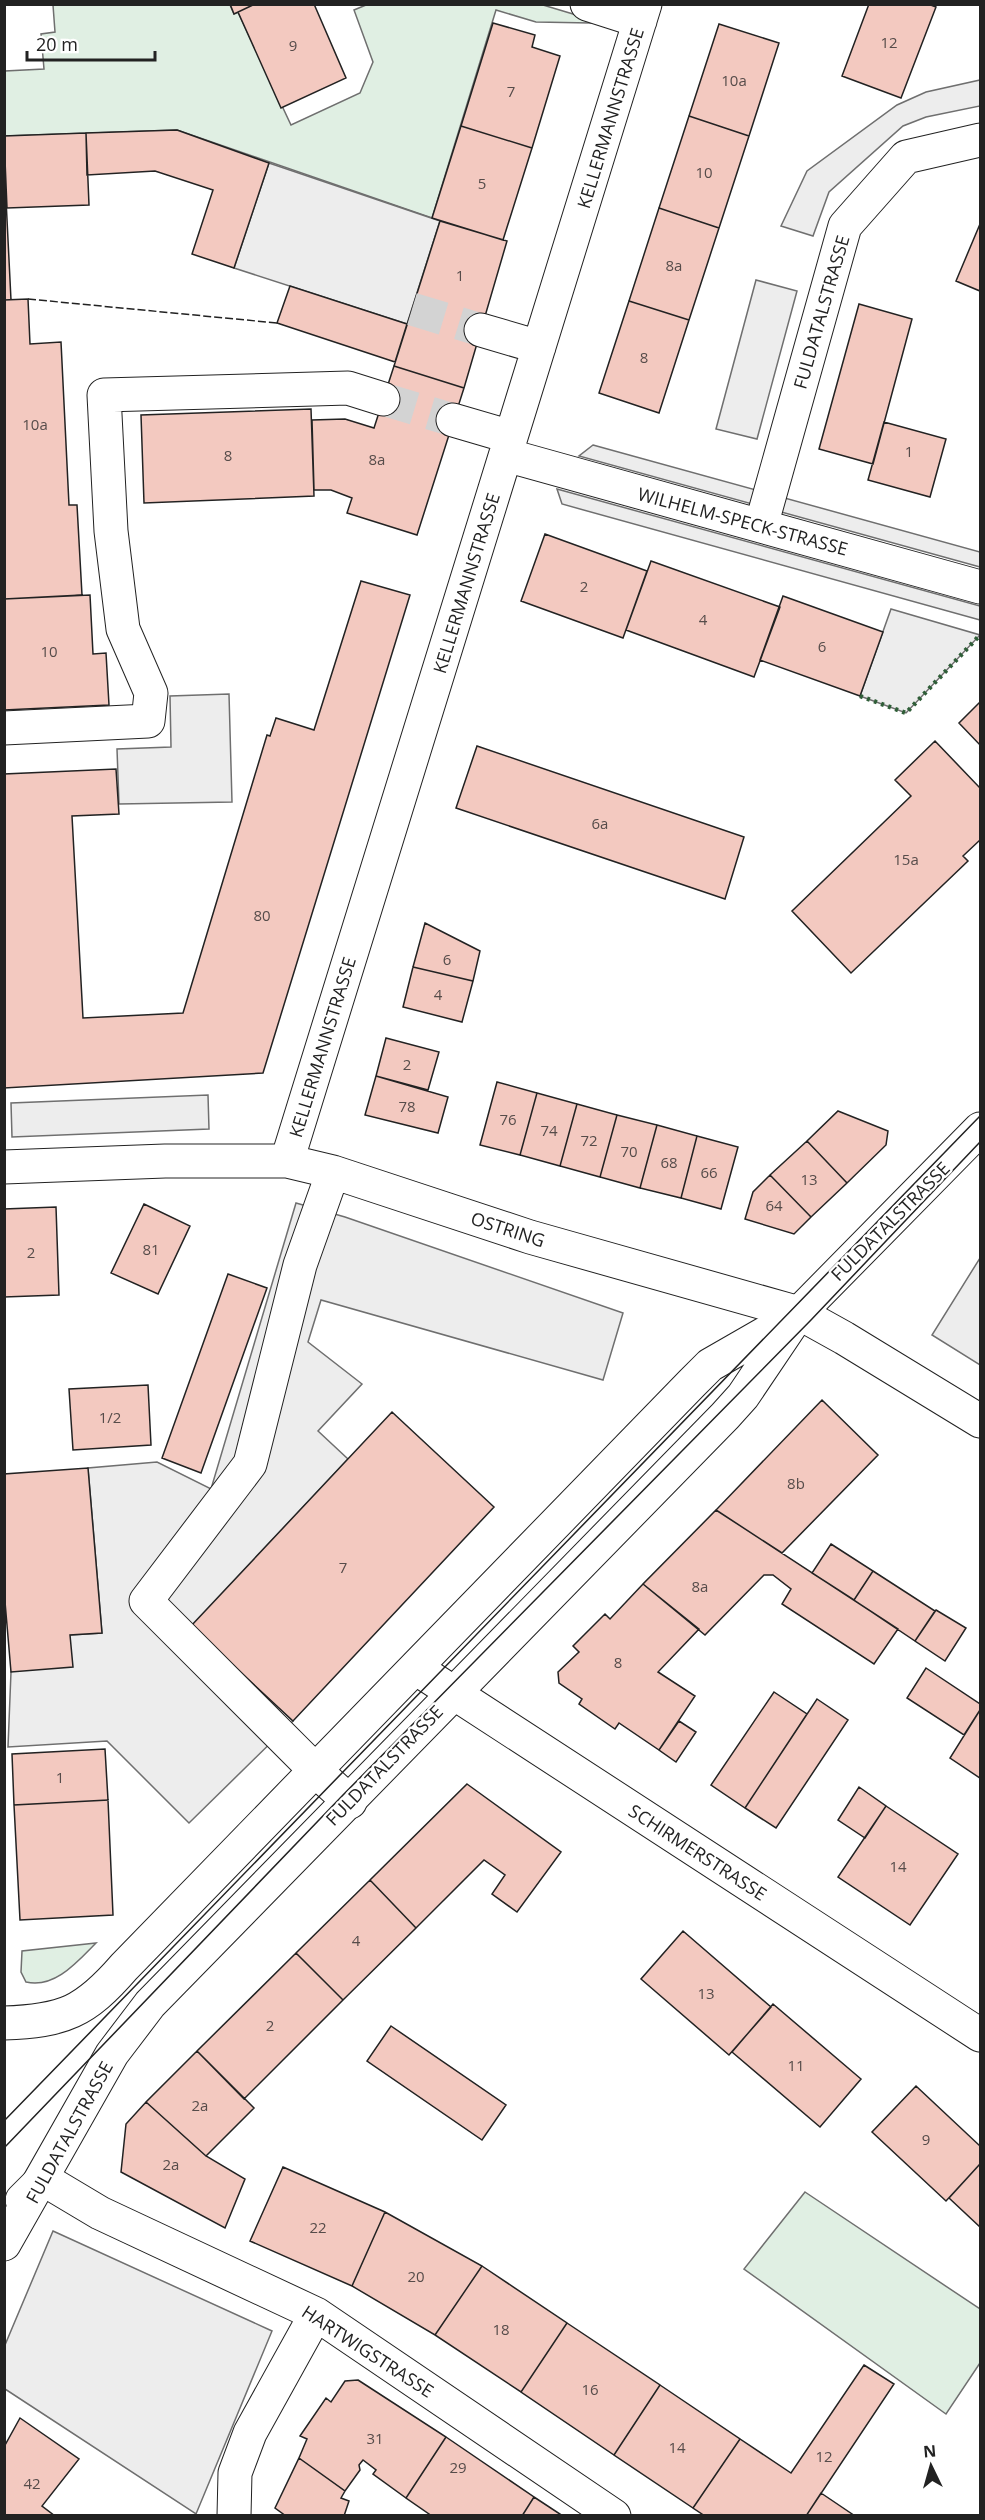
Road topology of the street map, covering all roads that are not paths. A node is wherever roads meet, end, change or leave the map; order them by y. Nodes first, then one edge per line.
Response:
1 (587, 4) edge
2 (643, 13) edge
3 (981, 140) edge
4 (481, 330) tunnel mouth
5 (539, 347) junction
6 (384, 399) tunnel mouth
7 (453, 420) tunnel mouth
8 (508, 446) junction
9 (761, 526) junction
10 (981, 586) edge
11 (4, 728) edge
12 (981, 1129) edge
13 (286, 1161) junction
14 (4, 1167) edge
15 (333, 1172) junction
16 (799, 1313) junction
17 (981, 1421) edge
18 (417, 1669) junction
19 (453, 1693) junction
20 (317, 1772) junction
21 (350, 1802) junction
22 (11, 2026) edge
23 (981, 2035) edge
24 (43, 2179) junction
25 (4, 2216) edge
26 (4, 2244) edge
27 (316, 2314) junction
28 (234, 2516) edge
29 (614, 2516) edge

1 - 2 street
2 - 5 street, KELLERMANNSTRASSE
3 - 9 street, FULDATALSTRASSE
4 - 5 street
5 - 8 street, KELLERMANNSTRASSE
6 - 11 street
7 - 8 street, WILHELM-SPECK-STRASSE
8 - 9 street, WILHELM-SPECK-STRASSE
8 - 13 street, KELLERMANNSTRASSE
9 - 10 street, WILHELM-SPECK-STRASSE
12 - 16 street, FULDATALSTRASSE
13 - 14 street, OSTRING
13 - 15 street, OSTRING
15 - 16 street, OSTRING
15 - 20 street
16 - 17 street, OSTRING
16 - 18 street, FULDATALSTRASSE
16 - 19 street, FULDATALSTRASSE
18 - 19 street, SCHIRMERSTRASSE
18 - 20 street, FULDATALSTRASSE
19 - 21 street, FULDATALSTRASSE
19 - 23 street, SCHIRMERSTRASSE
20 - 21 street
20 - 22 street, FULDATALSTRASSE
21 - 24 street, FULDATALSTRASSE
24 - 25 street
24 - 26 street, FULDATALSTRASSE
24 - 27 street, HARTWIGSTRASSE
27 - 28 street
27 - 29 street, HARTWIGSTRASSE

